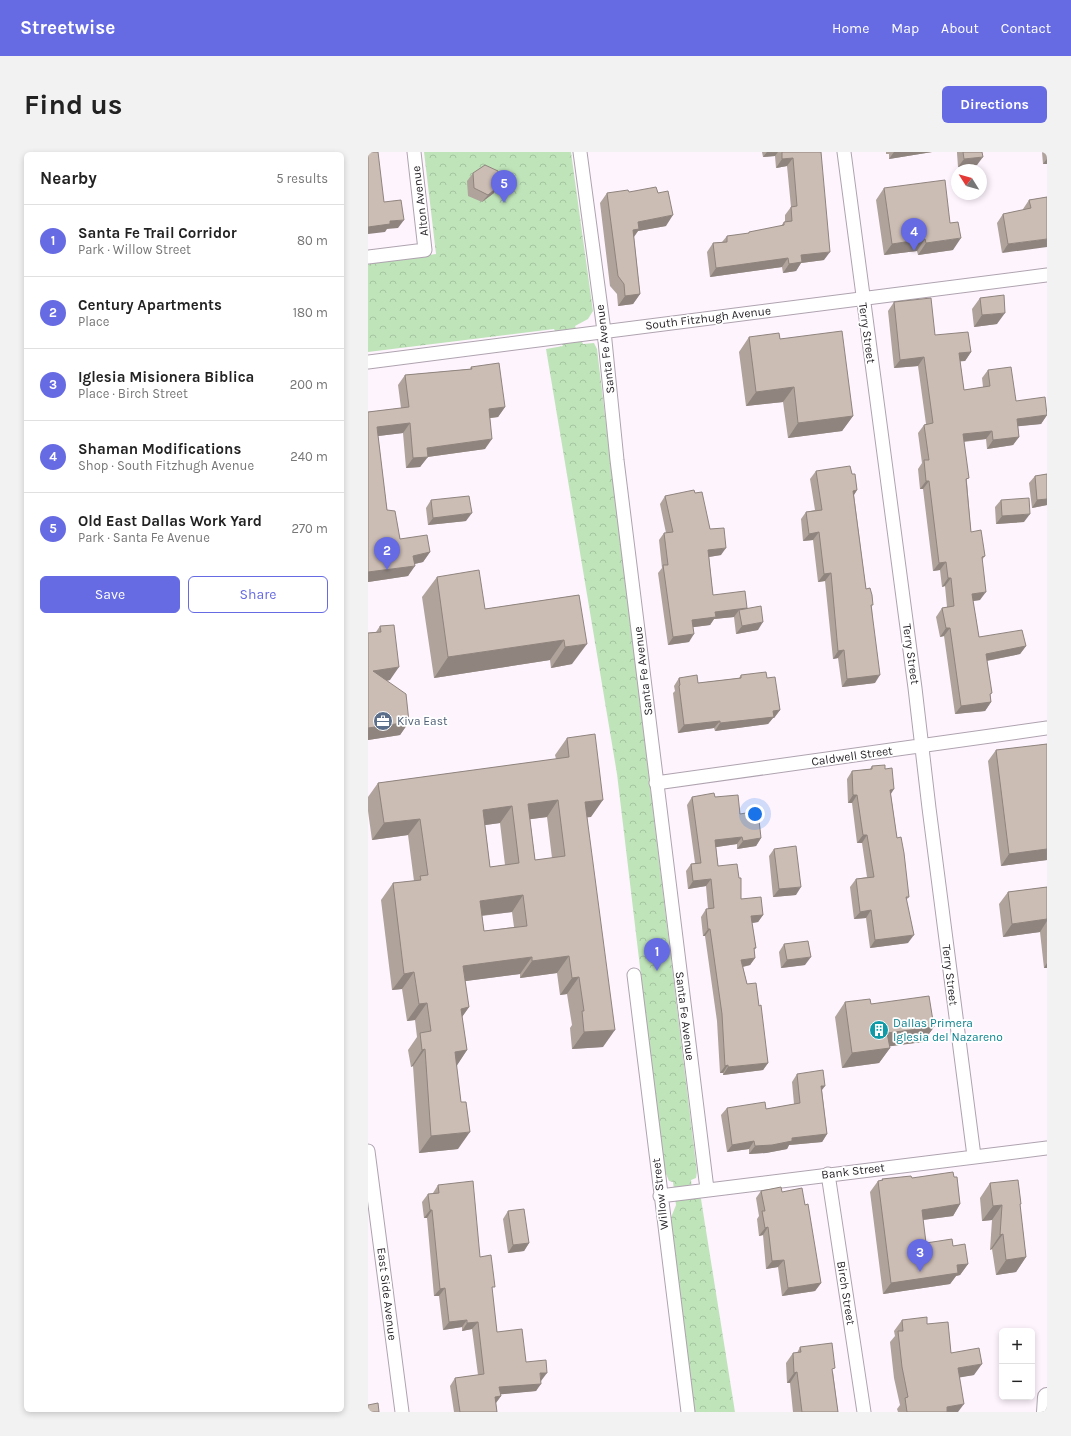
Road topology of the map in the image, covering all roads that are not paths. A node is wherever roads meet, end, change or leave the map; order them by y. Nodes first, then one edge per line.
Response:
1 (414, 152) edge
2 (580, 152) edge
3 (844, 152) edge
4 (368, 257) edge
5 (1047, 275) edge
6 (863, 299) junction
7 (604, 331) junction
8 (368, 362) edge
9 (1047, 728) edge
10 (923, 746) junction
11 (656, 783) junction
12 (634, 975) dead end
13 (1047, 1148) edge
14 (368, 1151) edge
15 (974, 1156) junction
16 (828, 1174) junction
17 (707, 1189) junction
18 (660, 1196) junction
19 (1047, 1397) edge
20 (402, 1412) edge
21 (688, 1412) edge
22 (864, 1412) edge
23 (1046, 1412) edge

1 - 4 street, Alton Avenue
2 - 7 street, Santa Fe Avenue
3 - 6 street, Terry Street
5 - 6 street, South Fitzhugh Avenue
6 - 7 street, South Fitzhugh Avenue
6 - 10 street, Terry Street
7 - 8 street, South Fitzhugh Avenue
7 - 11 street, Santa Fe Avenue
9 - 10 street, Caldwell Street
10 - 11 street, Caldwell Street
10 - 15 street, Terry Street
11 - 17 street, Santa Fe Avenue
12 - 18 street, Willow Street
13 - 15 street, Bank Street
14 - 20 street, East Side Avenue
15 - 16 street, Bank Street
16 - 17 street, Bank Street
16 - 22 street, Birch Street
17 - 18 street, Bank Street
18 - 21 street, Willow Street
19 - 23 main road

